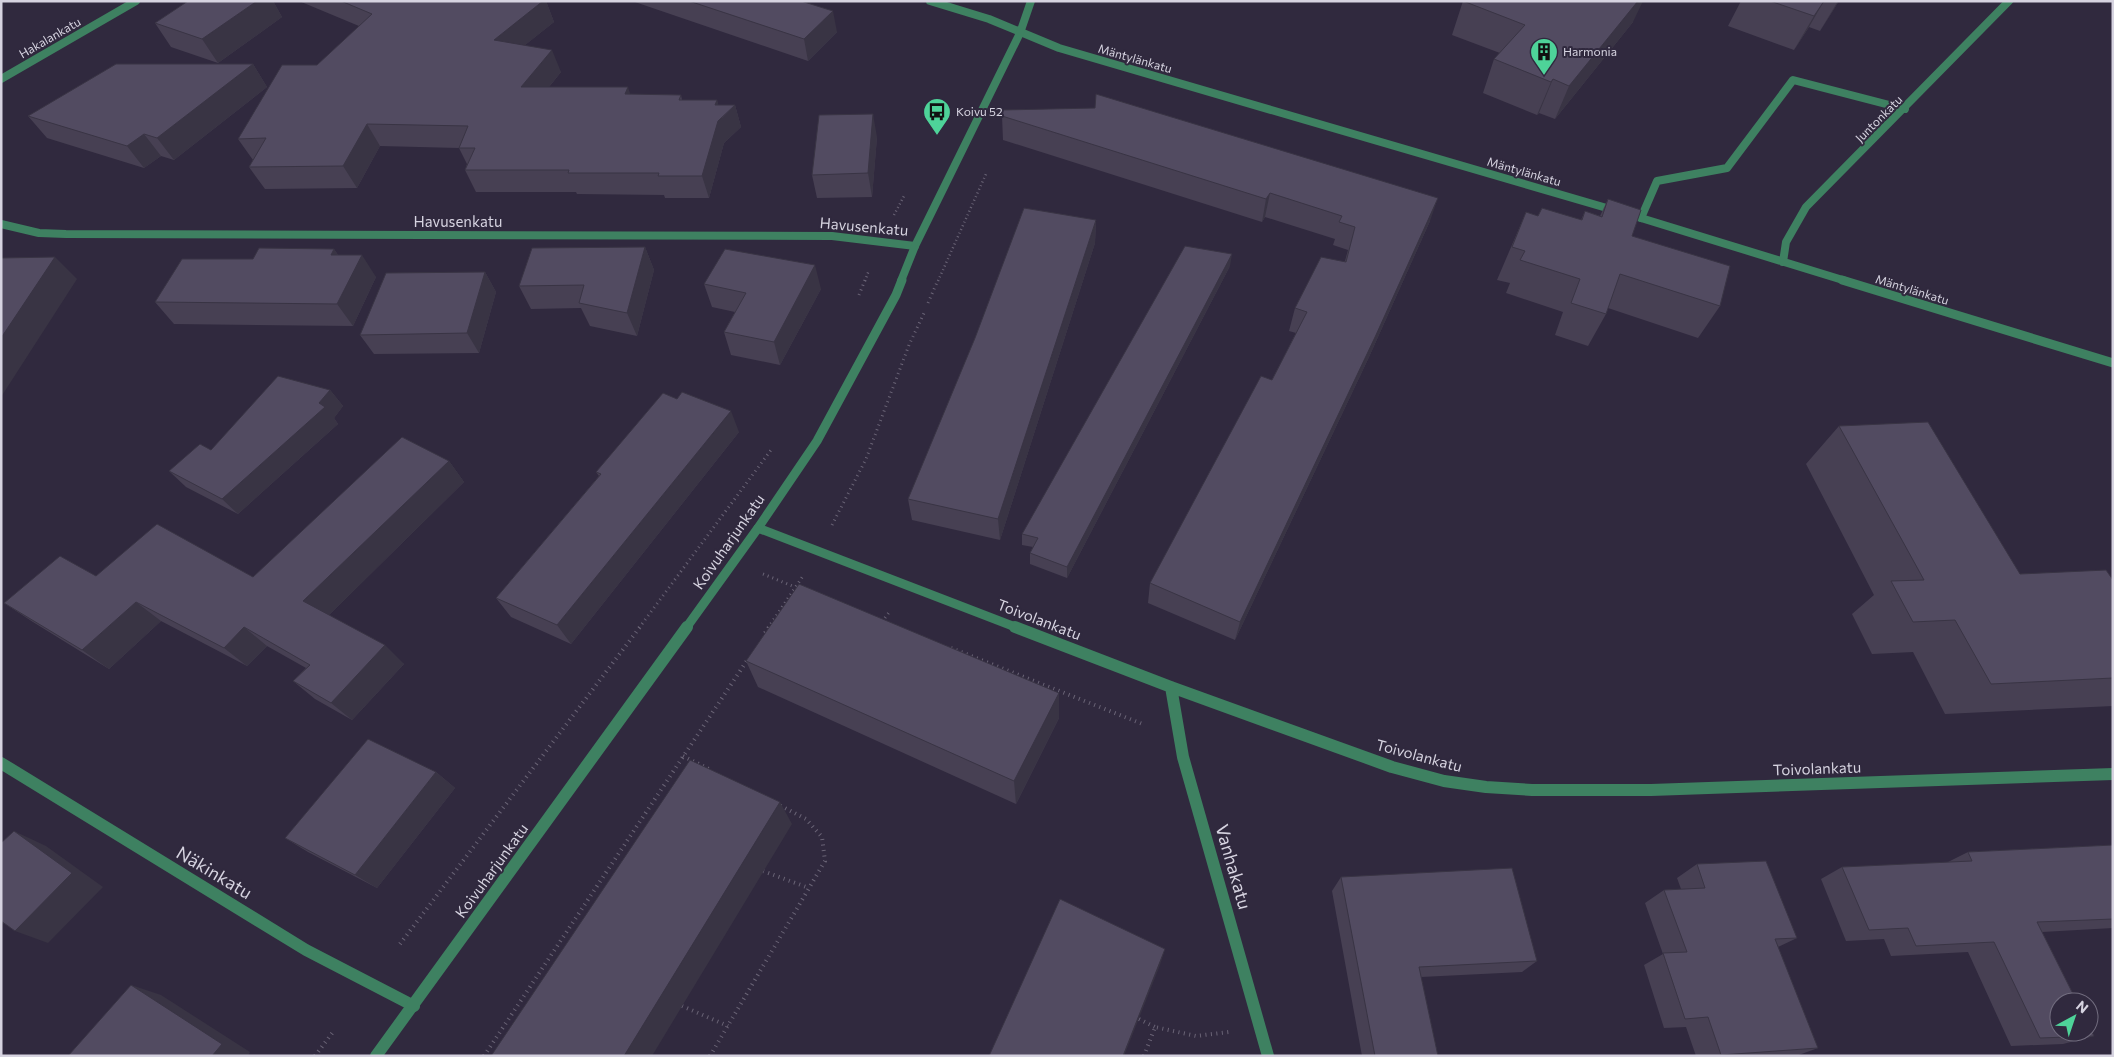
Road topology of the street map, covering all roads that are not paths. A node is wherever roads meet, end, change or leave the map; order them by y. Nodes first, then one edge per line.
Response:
1 (136, 1) edge
2 (930, 1) edge
3 (1031, 1) edge
4 (2009, 1) edge
5 (1020, 33) junction
6 (1, 80) edge
7 (1905, 109) junction
8 (1641, 218) junction
9 (1, 224) edge
10 (916, 246) junction
11 (1783, 262) junction
12 (2113, 363) edge
13 (758, 528) junction
14 (1171, 687) junction
15 (1, 764) edge
16 (2113, 774) edge
17 (414, 1006) junction
18 (376, 1056) edge
19 (1268, 1056) edge

1 - 6 street, Hakalankatu
2 - 5 street, Mäntylänkatu
3 - 5 street, Koivuharjunkatu
4 - 7 street, Juntonkatu
5 - 8 street, Mäntylänkatu
5 - 10 street, Koivuharjunkatu
7 - 8 street
7 - 11 street, Juntonkatu
8 - 11 street, Mäntylänkatu
9 - 10 street, Havusenkatu
10 - 13 street, Koivuharjunkatu
11 - 12 street, Mäntylänkatu
13 - 14 street, Toivolankatu
13 - 17 street, Koivuharjunkatu
14 - 16 street, Toivolankatu
14 - 19 street, Vanhakatu
15 - 17 street, Näkinkatu
17 - 18 street, Koivuharjunkatu

